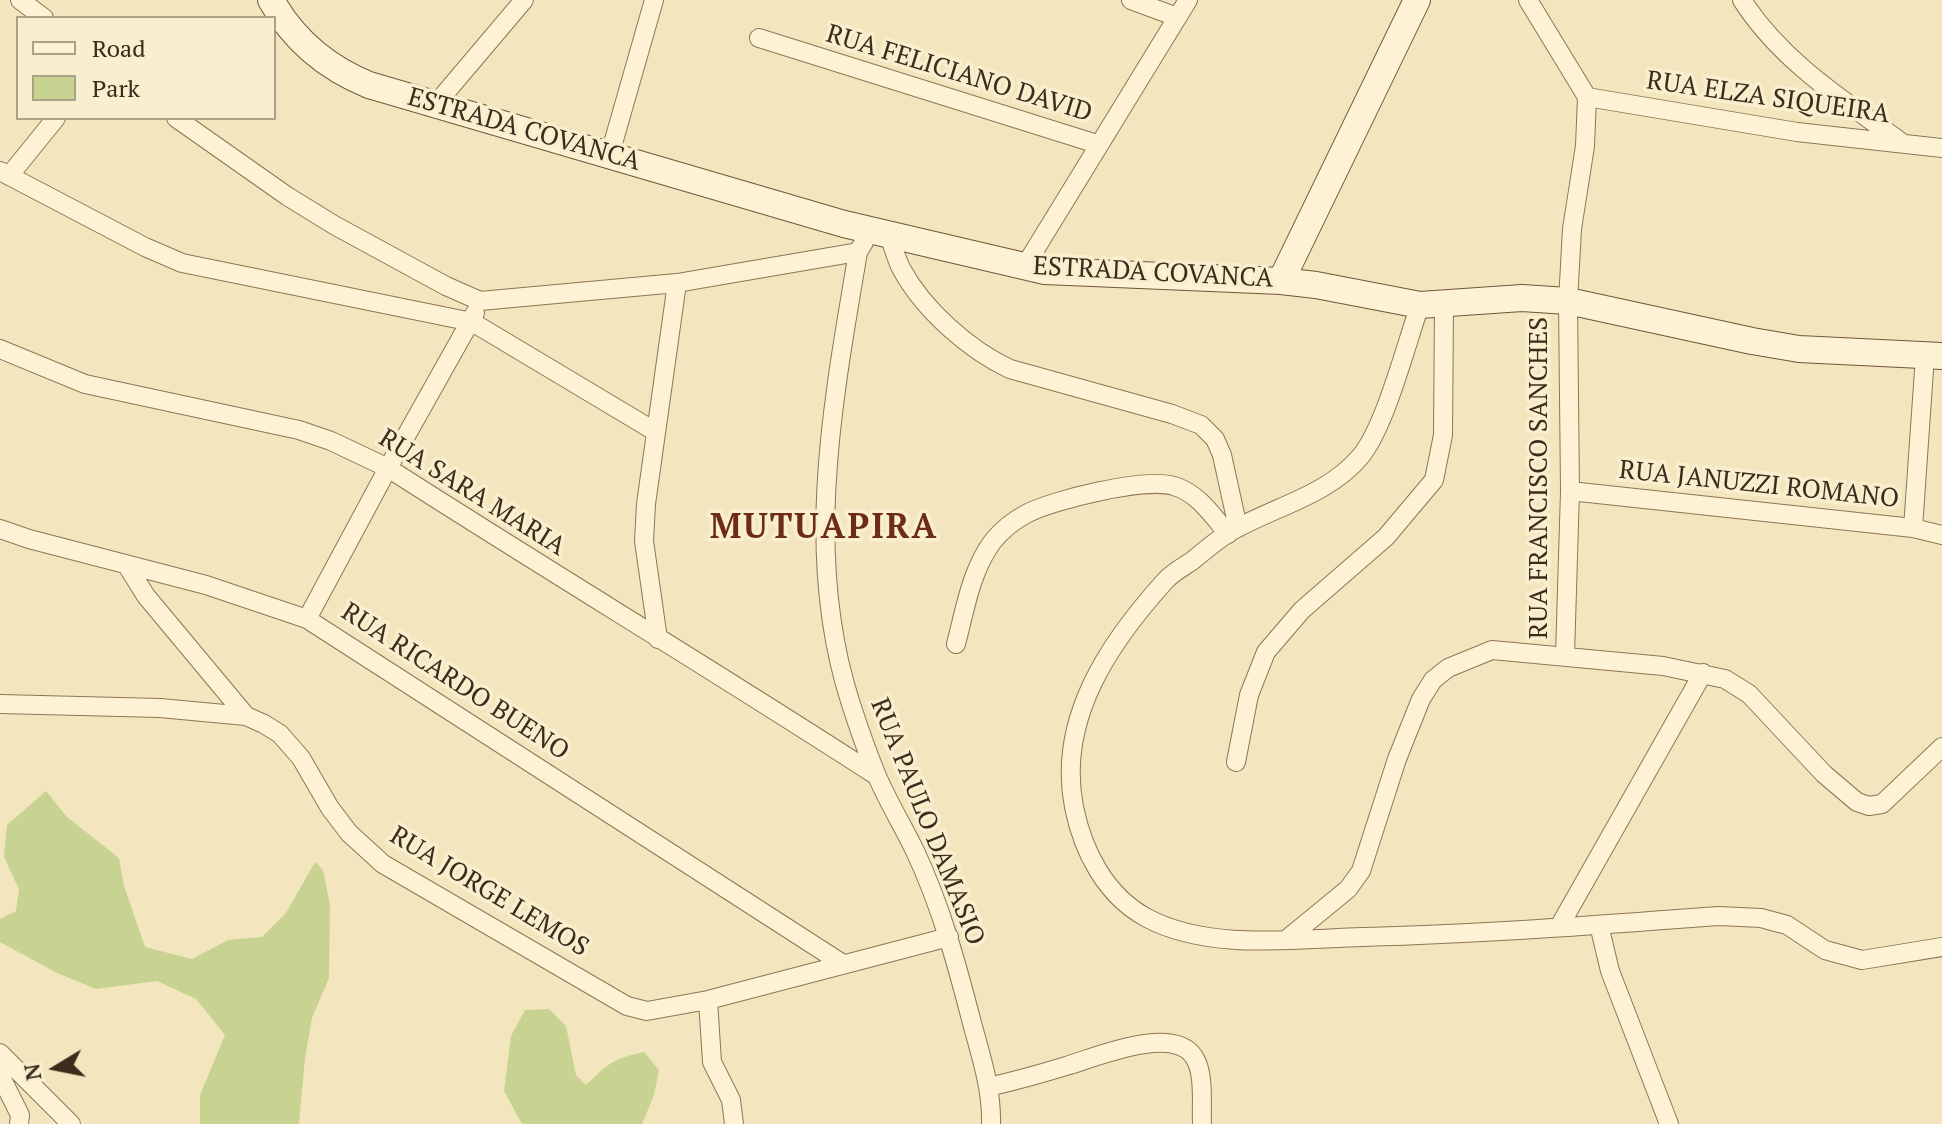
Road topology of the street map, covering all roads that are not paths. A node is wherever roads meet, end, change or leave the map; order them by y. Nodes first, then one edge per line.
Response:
1 (20, 0) edge
2 (524, 0) edge
3 (654, 0) edge
4 (1131, 0) edge
5 (1188, 0) edge
6 (1417, 0) edge
7 (1528, 0) edge
8 (1742, 0) edge
9 (281, 5) edge
10 (41, 16) edge
11 (1177, 17) junction
12 (759, 38) dead end
13 (1587, 97) junction
14 (436, 104) junction
15 (54, 120) edge
16 (179, 120) edge
17 (1903, 143) junction
18 (1097, 144) junction
19 (1942, 148) edge
20 (610, 154) junction
21 (5, 174) edge
22 (872, 239) junction
23 (1025, 266) junction
24 (1281, 281) junction
25 (677, 283) junction
26 (480, 301) junction
27 (1568, 301) junction
28 (1432, 305) junction
29 (472, 322) junction
30 (0, 349) edge
31 (1934, 356) edge
32 (656, 432) junction
33 (388, 468) junction
34 (1570, 491) junction
35 (1913, 528) junction
36 (0, 529) edge
37 (1233, 531) junction
38 (1942, 535) edge
39 (126, 564) junction
40 (307, 619) junction
41 (658, 639) junction
42 (956, 644) dead end
43 (1565, 656) junction
44 (1703, 673) junction
45 (0, 704) edge
46 (246, 716) junction
47 (1942, 747) edge
48 (1236, 762) dead end
49 (877, 776) junction
50 (1599, 925) junction
51 (1559, 927) junction
52 (949, 937) junction
53 (1287, 939) junction
54 (1942, 947) edge
55 (843, 964) junction
56 (708, 1000) junction
57 (0, 1053) edge
58 (0, 1075) edge
59 (988, 1087) junction
60 (19, 1124) edge
61 (71, 1124) edge
62 (734, 1124) edge
63 (991, 1124) edge
64 (1202, 1124) edge
65 (1669, 1124) edge

1 - 10 street
2 - 14 street
3 - 20 street
4 - 11 street
5 - 11 street
6 - 24 street
7 - 13 street
8 - 17 street
9 - 14 street, ESTRADA COVANCA
11 - 18 street
12 - 18 street, RUA FELICIANO DAVID
13 - 17 street, RUA ELZA SIQUEIRA
13 - 27 street, RUA FRANCISCO SANCHES
14 - 20 street, ESTRADA COVANCA
15 - 21 street
16 - 26 street
17 - 19 street, RUA ELZA SIQUEIRA
18 - 23 street
20 - 22 street, ESTRADA COVANCA
21 - 29 street
22 - 23 street, ESTRADA COVANCA
22 - 25 street
22 - 37 street
22 - 49 street, RUA PAULO DAMASIO
23 - 24 street, ESTRADA COVANCA
24 - 28 street, ESTRADA COVANCA
25 - 26 street
25 - 32 street
26 - 29 street
27 - 28 street, ESTRADA COVANCA
27 - 31 street, ESTRADA COVANCA
27 - 34 street, RUA FRANCISCO SANCHES
28 - 37 street
28 - 48 street
29 - 32 street
29 - 33 street
30 - 33 street, RUA SARA MARIA
31 - 35 street
32 - 41 street
33 - 40 street
33 - 41 street, RUA SARA MARIA
34 - 35 street, RUA JANUZZI ROMANO
34 - 43 street, RUA FRANCISCO SANCHES
35 - 38 street, RUA JANUZZI ROMANO
36 - 39 street, RUA RICARDO BUENO
37 - 42 street
37 - 53 street
39 - 40 street, RUA RICARDO BUENO
39 - 46 street
40 - 55 street, RUA RICARDO BUENO
41 - 49 street, RUA SARA MARIA
43 - 44 street
43 - 53 street
44 - 47 street
44 - 51 street
45 - 46 street, RUA JORGE LEMOS
46 - 56 street, RUA JORGE LEMOS
49 - 52 street, RUA PAULO DAMASIO
50 - 51 street
50 - 54 street
50 - 65 street
51 - 53 street
52 - 55 street, RUA JORGE LEMOS
52 - 59 street, RUA PAULO DAMASIO
55 - 56 street, RUA JORGE LEMOS
56 - 62 street
57 - 61 street
58 - 60 street
59 - 63 street, RUA PAULO DAMASIO
59 - 64 street

